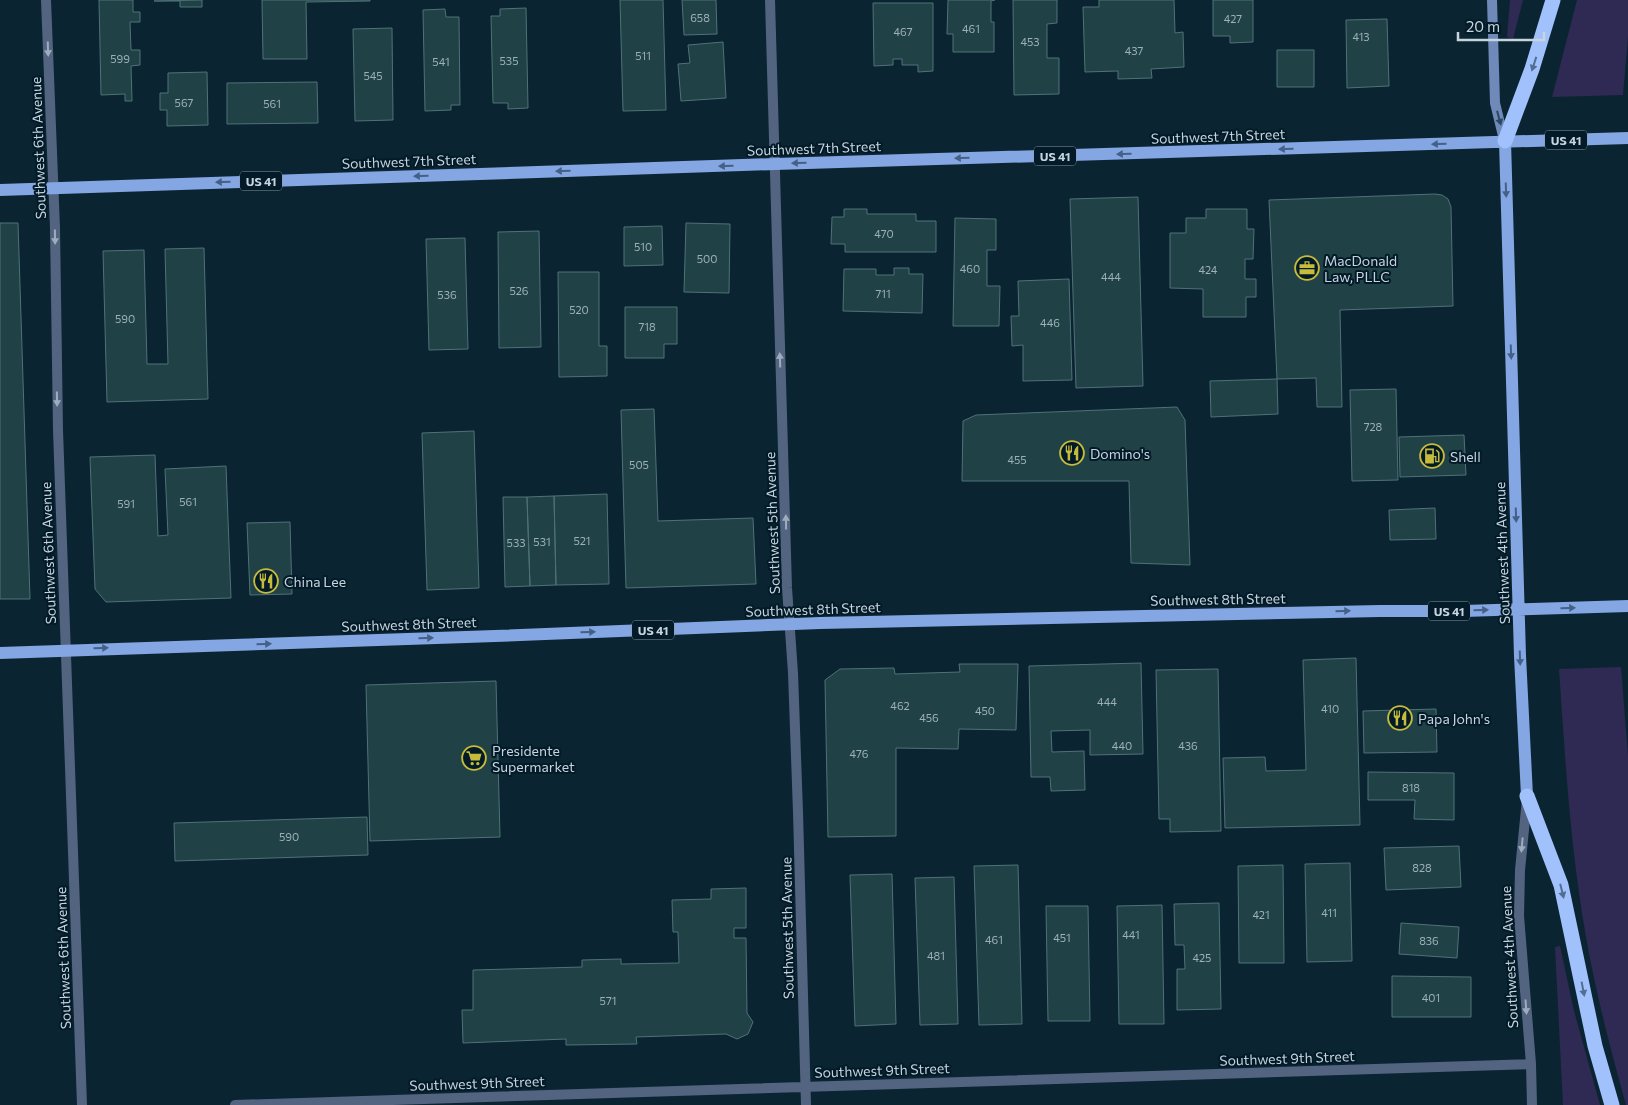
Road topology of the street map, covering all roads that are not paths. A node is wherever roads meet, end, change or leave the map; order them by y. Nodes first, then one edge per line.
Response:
1 (46, 0) edge
2 (770, 0) edge
3 (1492, 0) edge
4 (1553, 0) edge
5 (1628, 138) edge
6 (1505, 141) junction
7 (775, 164) junction
8 (53, 188) junction
9 (0, 190) edge
10 (1628, 606) edge
11 (1519, 609) junction
12 (789, 624) junction
13 (66, 649) junction
14 (0, 653) edge
15 (1527, 796) junction
16 (1531, 1064) junction
17 (805, 1086) junction
18 (82, 1105) edge
19 (235, 1105) edge
20 (806, 1105) edge
21 (1532, 1105) edge
22 (1612, 1105) edge

1 -> 8 street, Southwest 6th Avenue
2 - 7 street, Southwest 5th Avenue
3 -> 6 street, Southwest 4th Avenue
4 -> 6 highway
5 - 6 main road, Southwest 7th Street / US 41
6 -> 7 main road, Southwest 7th Street / US 41
6 -> 11 main road, Southwest 4th Avenue
7 -> 8 main road, Southwest 7th Street / US 41
12 -> 7 street, Southwest 5th Avenue
8 - 9 main road, Southwest 7th Street / US 41
8 -> 13 street, Southwest 6th Avenue
11 -> 10 main road, Southwest 8th Street / US 41
12 -> 11 main road, Southwest 8th Street / US 41
11 -> 15 main road, Southwest 4th Avenue
13 -> 12 main road, Southwest 8th Street / US 41
12 - 17 street, Southwest 5th Avenue
13 - 14 main road, Southwest 8th Street / US 41
13 - 18 street, Southwest 6th Avenue
15 -> 16 street, Southwest 4th Avenue
15 -> 22 highway
16 - 17 street, Southwest 9th Street
16 - 21 street, Southwest 4th Avenue
17 - 19 street, Southwest 9th Street
17 - 20 street, Southwest 5th Avenue

